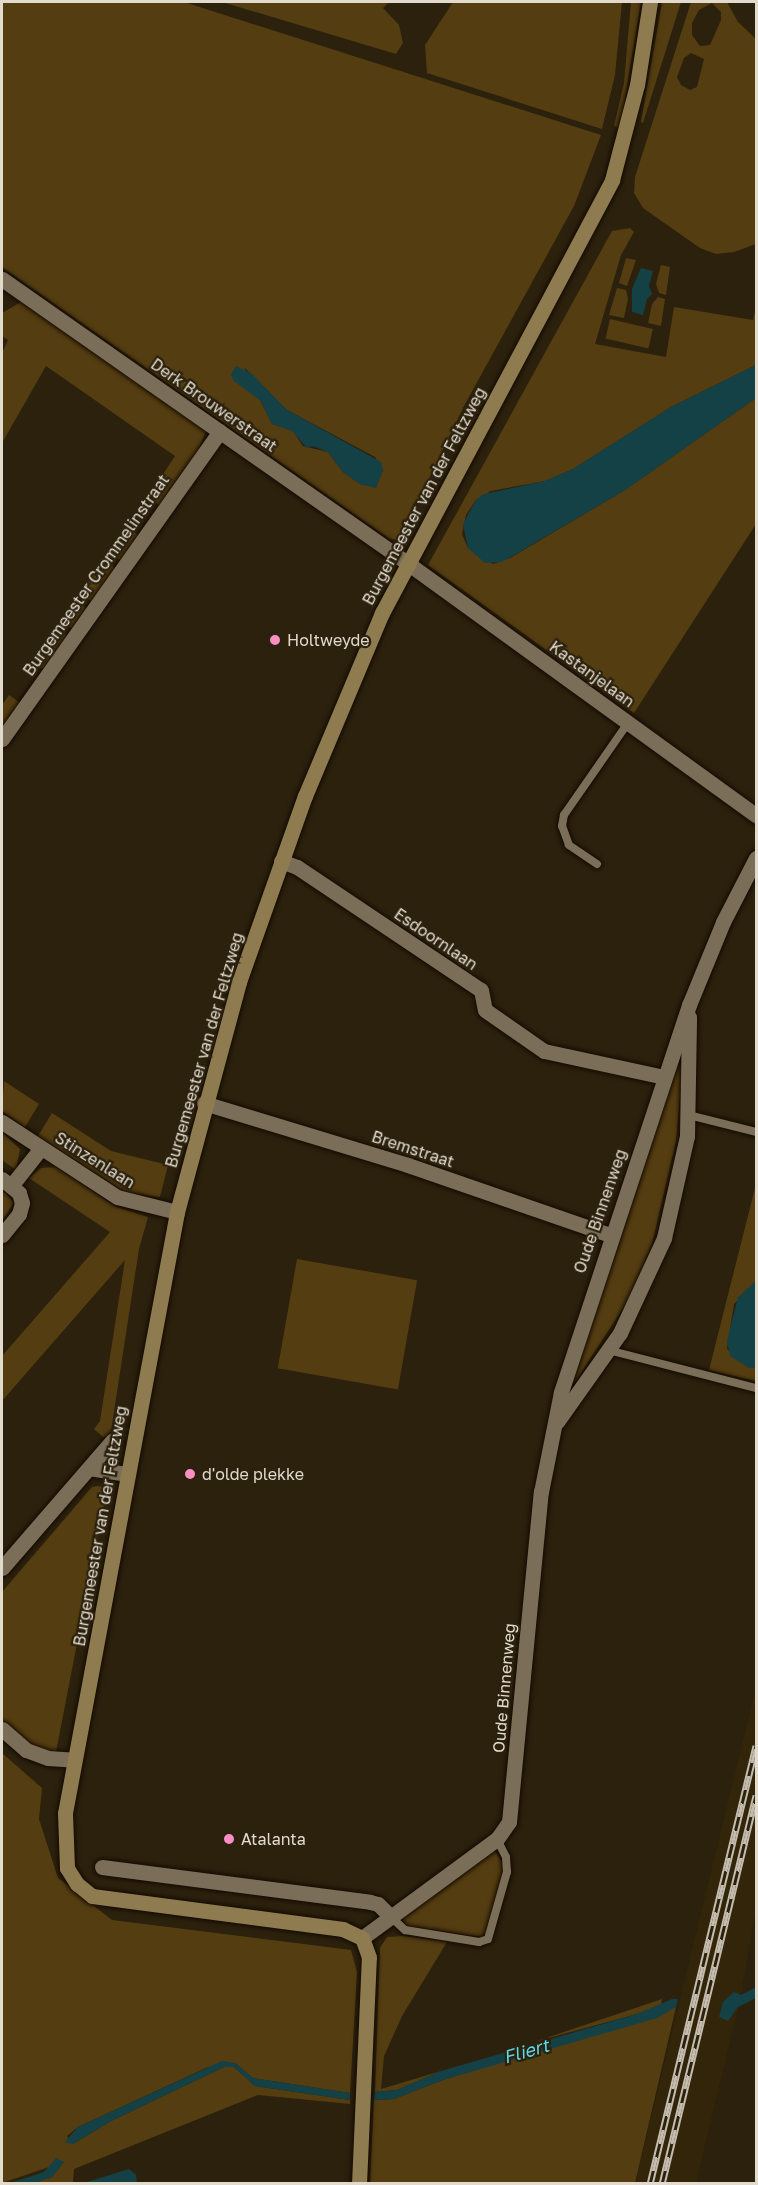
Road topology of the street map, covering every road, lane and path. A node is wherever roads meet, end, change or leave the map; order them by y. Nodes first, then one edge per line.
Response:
1 (650, 2) edge
2 (2, 279) edge
3 (220, 431) junction
4 (406, 562) junction
5 (628, 723) junction
6 (2, 740) edge
7 (756, 815) edge
8 (756, 858) edge
9 (281, 861) junction
10 (597, 864) dead end
11 (689, 1005) junction
12 (664, 1077) junction
13 (204, 1103) junction
14 (689, 1115) junction
15 (2, 1122) edge
16 (756, 1132) edge
17 (41, 1148) junction
18 (6, 1182) edge
19 (177, 1212) junction
20 (2, 1234) edge
21 (610, 1235) junction
22 (608, 1350) junction
23 (756, 1388) edge
24 (552, 1430) junction
25 (113, 1440) dead end
26 (89, 1468) junction
27 (128, 1474) junction
28 (2, 1568) edge
29 (2, 1729) edge
30 (74, 1760) junction
31 (497, 1839) junction
32 (102, 1867) dead end
33 (392, 1917) junction
34 (362, 1938) junction
35 (359, 2184) edge

1 - 4 street, Burgemeester van der Feltzweg
2 - 3 street, Derk Brouwerstraat
3 - 4 street, Derk Brouwerstraat
3 - 6 street, Burgemeester Crommelinstraat
4 - 5 street, Kastanjelaan
4 - 9 street, Burgemeester van der Feltzweg
5 - 7 street, Kastanjelaan
5 - 10 lane
8 - 11 street, Oude Binnenweg
9 - 12 street, Esdoornlaan
9 - 13 street, Burgemeester van der Feltzweg
11 - 12 street, Oude Binnenweg
11 - 14 street, Oude Binnenweg
12 - 21 street, Oude Binnenweg
13 - 19 street, Burgemeester van der Feltzweg
13 - 21 street, Bremstraat
14 - 16 lane
14 - 22 street, Oude Binnenweg
15 - 17 street, Stinzenlaan
17 - 18 street
17 - 19 street, Stinzenlaan
18 - 20 street
19 - 27 street, Burgemeester van der Feltzweg
21 - 24 street, Oude Binnenweg
22 - 23 lane
22 - 24 street, Oude Binnenweg
24 - 31 street, Oude Binnenweg
25 - 26 street
26 - 27 street
26 - 28 street
27 - 30 street, Burgemeester van der Feltzweg
29 - 30 street
30 - 34 street, Burgemeester van der Feltzweg
31 - 33 street, Oude Binnenweg
31 - 33 lane
32 - 33 street
33 - 34 street
34 - 35 street

